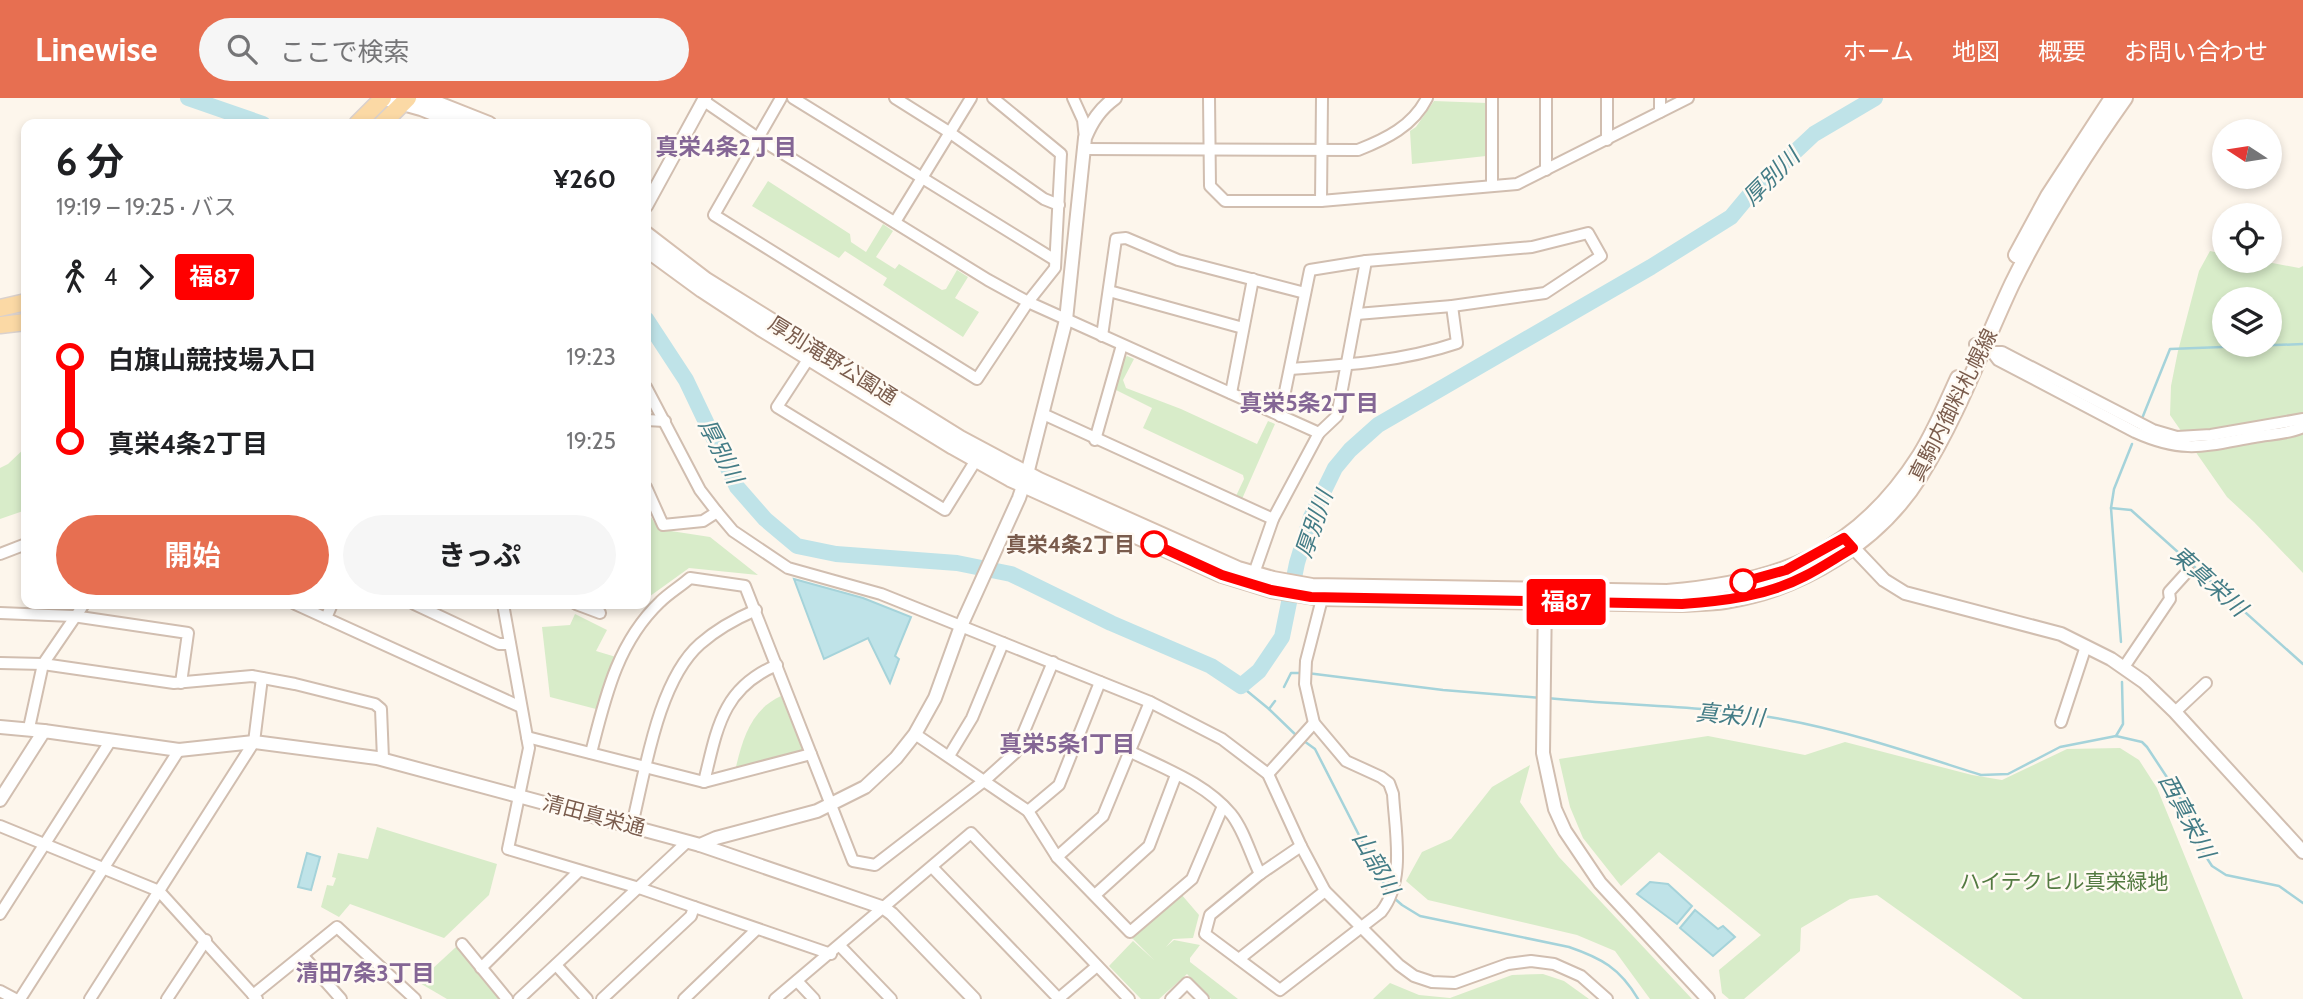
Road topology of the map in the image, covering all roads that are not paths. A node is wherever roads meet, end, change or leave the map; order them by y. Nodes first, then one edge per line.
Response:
1 (384, 98) edge
2 (423, 98) edge
3 (781, 98) edge
4 (793, 98) edge
5 (895, 98) edge
6 (971, 98) edge
7 (993, 98) edge
8 (1073, 98) edge
9 (1115, 98) edge
10 (1209, 98) edge
11 (1322, 98) edge
12 (1427, 98) edge
13 (1492, 98) edge
14 (1546, 98) edge
15 (1607, 98) edge
16 (1660, 98) edge
17 (1688, 98) edge
18 (2112, 98) edge
19 (2125, 98) edge
20 (704, 99) edge
21 (406, 100) edge
22 (1660, 113) junction
23 (362, 119) edge
24 (387, 119) edge
25 (450, 119) edge
26 (476, 119) edge
27 (949, 132) junction
28 (758, 138) junction
29 (1607, 140) junction
30 (1084, 143) junction
31 (1210, 150) junction
32 (1322, 151) junction
33 (1546, 170) junction
34 (921, 178) junction
35 (1492, 185) junction
36 (651, 197) edge
37 (1321, 201) junction
38 (1059, 205) junction
39 (895, 222) junction
40 (651, 238) edge
41 (651, 253) edge
42 (1055, 260) junction
43 (1366, 261) junction
44 (1253, 279) junction
45 (1109, 291) junction
46 (1305, 293) junction
47 (1028, 302) junction
48 (21, 303) edge
49 (1452, 306) junction
50 (0, 308) edge
51 (1357, 314) junction
52 (1066, 320) junction
53 (21, 322) edge
54 (0, 326) edge
55 (1243, 328) junction
56 (1102, 336) junction
57 (1122, 345) junction
58 (1983, 348) junction
59 (809, 358) junction
60 (1348, 365) junction
61 (1290, 369) junction
62 (1231, 393) junction
63 (651, 396) edge
64 (1043, 415) junction
65 (1280, 416) junction
66 (2303, 419) edge
67 (651, 420) edge
68 (665, 421) junction
69 (2303, 427) edge
70 (1319, 433) junction
71 (1095, 440) junction
72 (976, 460) junction
73 (1026, 480) junction
74 (651, 498) edge
75 (717, 512) junction
76 (1273, 519) junction
77 (1849, 543) junction
78 (21, 546) edge
79 (0, 554) edge
80 (2188, 571) dead end
81 (1252, 579) junction
82 (1317, 592) junction
83 (1545, 596) junction
84 (79, 609) edge
85 (306, 609) edge
86 (330, 609) edge
87 (425, 609) edge
88 (504, 609) edge
89 (589, 609) edge
90 (756, 610) junction
91 (0, 613) edge
92 (600, 613) dead end
93 (73, 616) junction
94 (326, 618) junction
95 (961, 626) junction
96 (1003, 643) junction
97 (510, 644) junction
98 (2086, 646) junction
99 (1053, 662) junction
100 (0, 663) edge
101 (43, 664) junction
102 (777, 664) junction
103 (2124, 667) junction
104 (262, 678) junction
105 (1101, 682) junction
106 (181, 683) junction
107 (2206, 683) dead end
108 (1150, 702) junction
109 (521, 707) junction
110 (2175, 712) junction
111 (2062, 722) dead end
112 (1312, 726) junction
113 (0, 727) edge
114 (29, 728) junction
115 (44, 730) junction
116 (915, 734) junction
117 (527, 737) junction
118 (111, 740) junction
119 (254, 742) junction
120 (179, 750) junction
121 (1129, 751) junction
122 (591, 753) junction
123 (811, 754) junction
124 (949, 756) junction
125 (383, 759) junction
126 (646, 768) junction
127 (1268, 774) junction
128 (1176, 775) junction
129 (6, 780) edge
130 (984, 781) junction
131 (704, 782) junction
132 (519, 795) junction
133 (0, 800) edge
134 (831, 805) junction
135 (1223, 806) junction
136 (1028, 811) junction
137 (632, 825) junction
138 (0, 826) edge
139 (44, 843) junction
140 (693, 844) junction
141 (1301, 846) junction
142 (2303, 852) edge
143 (1057, 857) junction
144 (103, 867) junction
145 (932, 867) junction
146 (579, 871) junction
147 (1259, 874) junction
148 (639, 888) junction
149 (159, 891) junction
150 (1325, 891) junction
151 (1095, 895) junction
152 (694, 907) junction
153 (884, 908) junction
154 (0, 914) edge
155 (1361, 927) junction
156 (757, 929) junction
157 (205, 940) junction
158 (462, 944) dead end
159 (835, 950) junction
160 (303, 956) junction
161 (1239, 959) junction
162 (556, 965) junction
163 (1097, 966) junction
164 (481, 968) junction
165 (797, 981) junction
166 (0, 991) edge
167 (255, 997) edge
168 (169, 998) edge
169 (17, 999) edge
170 (90, 999) edge
171 (341, 999) edge
172 (415, 999) edge
173 (507, 999) edge
174 (519, 999) edge
175 (587, 999) edge
176 (602, 999) edge
177 (684, 999) edge
178 (775, 999) edge
179 (814, 999) edge
180 (891, 999) edge
181 (974, 999) edge
182 (1058, 999) edge
183 (1129, 999) edge
184 (1171, 999) edge
185 (1203, 999) edge
186 (1607, 999) edge
187 (1708, 999) edge

1 - 21 main road
1 - 23 main road
2 - 26 main road
3 - 28 street
4 - 34 street
5 - 27 street
6 - 27 street
7 - 38 street
8 - 30 street
9 - 30 street
10 - 31 street
11 - 32 street
12 - 32 street
13 - 35 street
14 - 33 street
15 - 29 street
16 - 22 street
17 - 22 street
18 - 58 main road, 真駒内御料札幌線
19 - 58 main road, 真駒内御料札幌線
20 - 28 street
20 - 36 street
21 - 24 main road
21 - 25 main road
22 - 29 street
27 - 34 street
27 - 38 street
28 - 39 street
28 - 47 street
29 - 33 street
30 - 31 street
30 - 52 street
31 - 32 street
31 - 37 street
32 - 37 street
33 - 35 street
34 - 39 street
34 - 42 street
35 - 37 street
38 - 42 street
39 - 47 street
40 - 73 main road, 厚別滝野公園通
41 - 59 main road, 厚別滝野公園通
42 - 47 street
43 - 46 street
43 - 49 street
43 - 51 street
44 - 45 street
44 - 46 street
44 - 55 street
45 - 55 street
45 - 56 street
46 - 61 street
47 - 52 street
48 - 50 main road
49 - 51 street
49 - 60 street
51 - 60 street
52 - 56 street
52 - 64 street
53 - 54 main road
55 - 62 street
56 - 57 street
57 - 62 street
57 - 71 street
58 - 66 street
58 - 69 street
58 - 77 main road, 真駒内御料札幌線
59 - 72 main road, 厚別滝野公園通
59 - 72 street
60 - 61 street
60 - 70 street
61 - 65 street
62 - 65 street
63 - 68 street
64 - 71 street
64 - 73 street
65 - 70 street
67 - 68 street
68 - 75 street
70 - 76 street
71 - 76 street
72 - 73 main road, 厚別滝野公園通
73 - 81 main road, 真駒内御料札幌線
73 - 95 street
74 - 75 street
75 - 95 street
76 - 81 street
77 - 83 main road, 真駒内御料札幌線
77 - 98 street
78 - 79 street
80 - 103 street
81 - 82 main road, 真駒内御料札幌線
82 - 83 main road, 真駒内御料札幌線
82 - 112 street
83 - 187 street
84 - 93 street
85 - 94 street
86 - 94 street
87 - 97 street
88 - 97 street
89 - 92 street
90 - 102 street
90 - 122 street
90 - 126 street
91 - 93 street
93 - 101 street
93 - 106 street
94 - 109 street
95 - 96 street
95 - 116 street
96 - 99 street
96 - 124 street
97 - 109 street
98 - 103 street
98 - 111 street
99 - 105 street
99 - 130 street
100 - 101 street
101 - 106 street
101 - 114 street
102 - 123 street
102 - 131 street
103 - 110 street
104 - 106 street
104 - 119 street
104 - 125 street
105 - 108 street
105 - 136 street
107 - 110 street
108 - 121 street
108 - 127 street
109 - 117 street
110 - 142 street
112 - 127 street
112 - 155 street
113 - 114 street, 清田真栄通
114 - 115 street, 清田真栄通
115 - 118 street, 清田真栄通
115 - 129 street
116 - 124 street
116 - 134 street
117 - 122 street
117 - 132 street
118 - 120 street, 清田真栄通
118 - 139 street
119 - 120 street, 清田真栄通
119 - 125 street, 清田真栄通
119 - 149 street
120 - 144 street
121 - 128 street
121 - 143 street
122 - 126 street
123 - 131 street
123 - 134 street
124 - 130 street
125 - 132 street, 清田真栄通
126 - 131 street
126 - 137 street
127 - 141 street
128 - 135 street
128 - 151 street
129 - 133 street
130 - 134 street
130 - 136 street
132 - 137 street, 清田真栄通
132 - 146 street
134 - 140 street
135 - 147 street
135 - 151 street
136 - 143 street
137 - 140 street, 清田真栄通
138 - 139 street
139 - 144 street
139 - 154 street
140 - 148 street
140 - 153 street, 清田真栄通
141 - 147 street
141 - 150 street
143 - 151 street
144 - 149 street
144 - 169 street
145 - 153 street
145 - 163 street
145 - 182 street
146 - 148 street
146 - 164 street
147 - 161 street
148 - 152 street
148 - 162 street
149 - 157 street
149 - 170 street
150 - 155 street
150 - 161 street
152 - 156 street
152 - 176 street
153 - 159 street
153 - 181 street
155 - 161 street
155 - 186 street
156 - 159 street
156 - 177 street
157 - 167 street
157 - 168 street
158 - 164 street
159 - 165 street
159 - 180 street
160 - 167 street
160 - 171 street
160 - 172 street
162 - 174 street
162 - 175 street
163 - 182 street
163 - 183 street
164 - 173 street
165 - 178 street
165 - 179 street
166 - 169 street
184 - 185 street

